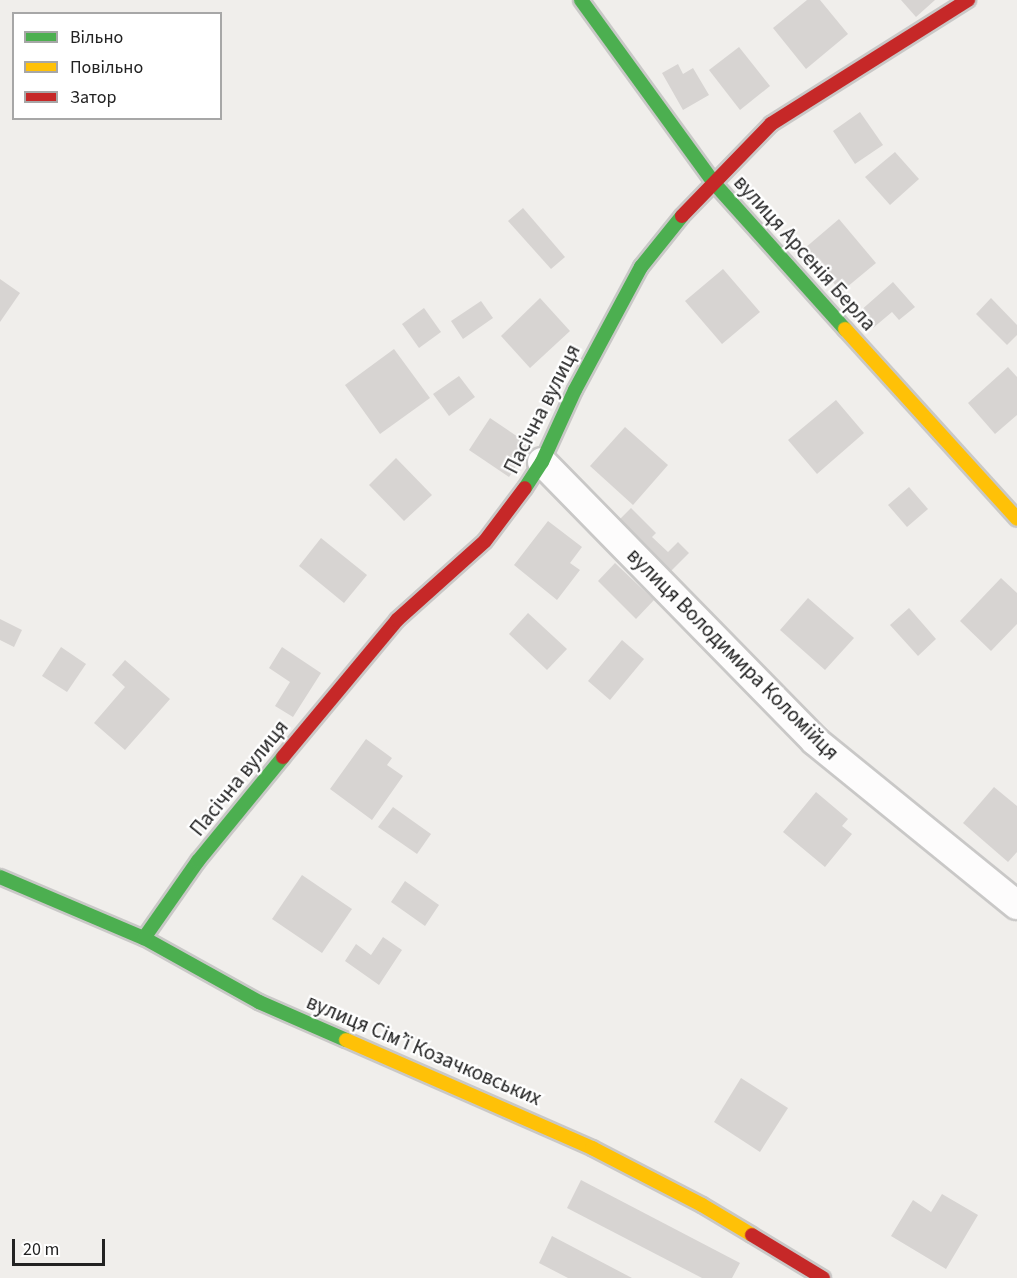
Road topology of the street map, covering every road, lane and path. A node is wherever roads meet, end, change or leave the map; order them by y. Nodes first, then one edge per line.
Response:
1 (581, 0) edge
2 (968, 0) edge
3 (713, 182) junction
4 (542, 462) junction
5 (1017, 519) edge
6 (0, 877) edge
7 (1017, 905) edge
8 (144, 938) junction
9 (823, 1278) edge

1 - 3 street, вулиця Арсенія Берла
2 - 3 street, Пасічна вулиця
3 - 4 street, Пасічна вулиця
3 - 5 street, вулиця Арсенія Берла
4 - 7 street, вулиця Володимира Коломійця
4 - 8 street, Пасічна вулиця
6 - 8 street, вулиця Сімʼї Козачковських
8 - 9 street, вулиця Сімʼї Козачковських

